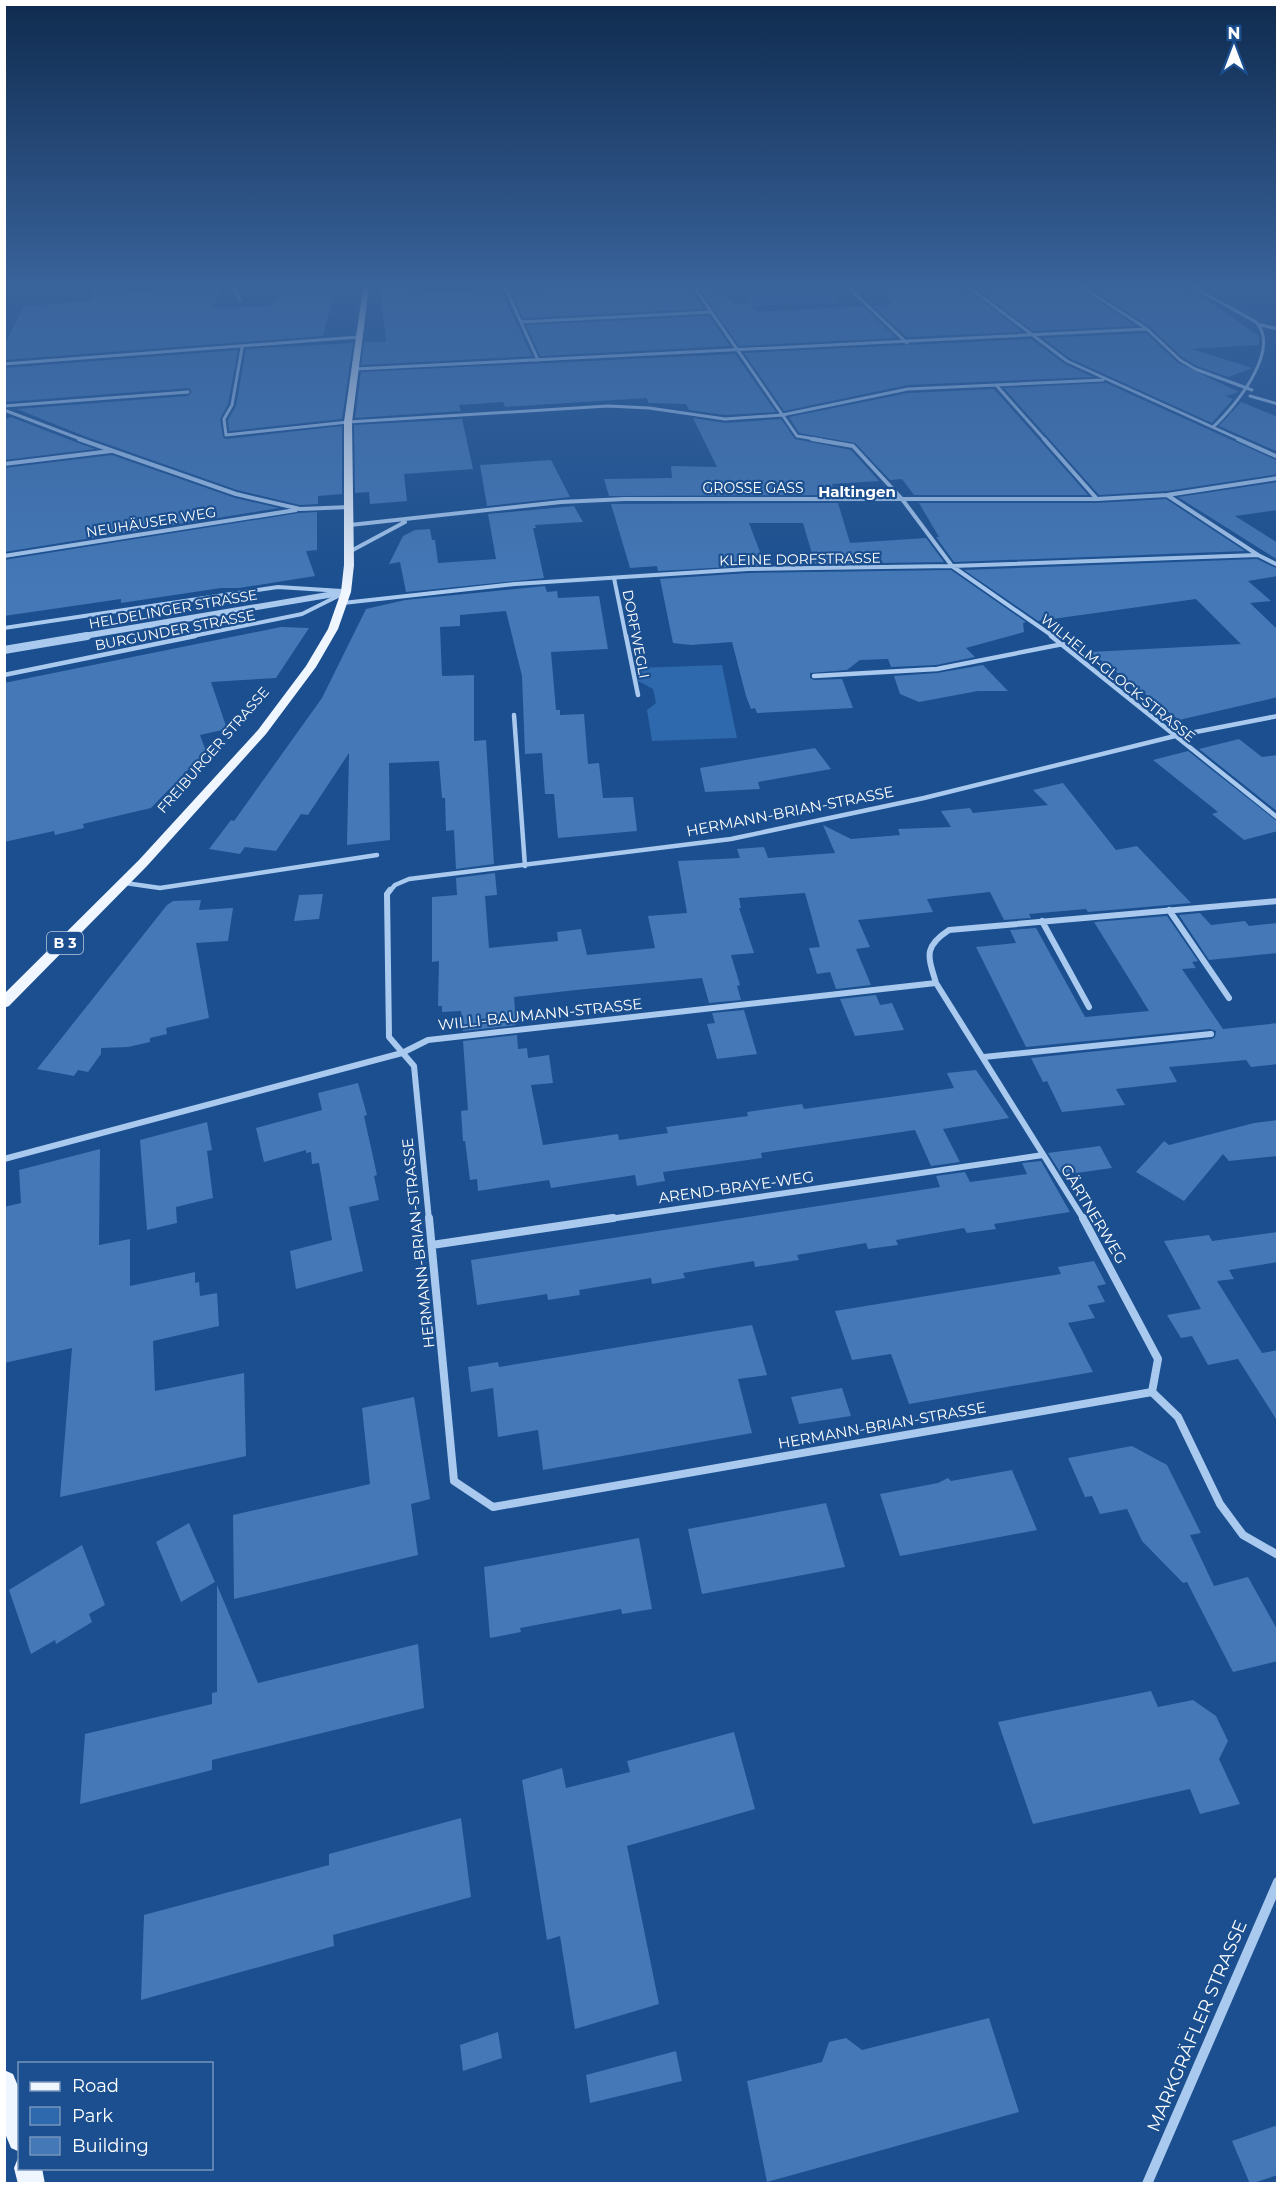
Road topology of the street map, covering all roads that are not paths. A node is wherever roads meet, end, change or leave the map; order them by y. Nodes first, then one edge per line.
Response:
1 (235, 389) edge
2 (352, 389) edge
3 (765, 389) edge
4 (907, 389) edge
5 (1000, 389) edge
6 (1124, 389) edge
7 (1252, 390) edge
8 (188, 393) dead end
9 (1250, 396) junction
10 (1278, 404) edge
11 (4, 408) edge
12 (782, 415) junction
13 (348, 422) junction
14 (1213, 427) junction
15 (111, 451) junction
16 (1278, 457) edge
17 (4, 464) edge
18 (1278, 478) edge
19 (1167, 495) junction
20 (902, 499) junction
21 (1097, 499) junction
22 (350, 507) junction
23 (300, 509) junction
24 (408, 521) junction
25 (350, 525) junction
26 (349, 552) junction
27 (1258, 555) junction
28 (4, 556) edge
29 (1278, 565) edge
30 (952, 566) junction
31 (614, 578) junction
32 (344, 597) junction
33 (4, 628) edge
34 (1063, 644) junction
35 (4, 650) edge
36 (4, 675) edge
37 (814, 676) dead end
38 (638, 695) dead end
39 (514, 715) dead end
40 (1278, 716) edge
41 (1175, 736) junction
42 (1278, 818) edge
43 (377, 855) dead end
44 (525, 866) junction
45 (125, 883) junction
46 (1278, 901) edge
47 (1169, 910) junction
48 (1042, 921) junction
49 (936, 983) junction
50 (1229, 999) dead end
51 (4, 1003) edge
52 (1089, 1008) dead end
53 (1211, 1034) dead end
54 (402, 1053) junction
55 (984, 1057) junction
56 (1043, 1155) junction
57 (4, 1158) edge
58 (432, 1245) junction
59 (1152, 1392) junction
60 (1278, 1555) edge
61 (1278, 1882) edge
62 (4, 2083) edge
63 (18, 2132) edge
64 (1147, 2184) edge

1 - 13 street
2 - 13 main road, FREIBURGER STRASSE / B 3
3 - 12 street, WILHELM-GLOCK-STRASSE
4 - 12 street
5 - 21 street
6 - 14 street
7 - 9 street
8 - 11 street
9 - 10 street
9 - 14 street
11 - 15 street
12 - 13 street
12 - 20 street, WILHELM-GLOCK-STRASSE
13 - 22 main road, FREIBURGER STRASSE / B 3
14 - 16 street
15 - 17 street
15 - 23 street
18 - 19 street, GROSSE GASS
19 - 21 street, GROSSE GASS
19 - 27 street, KLEINE DORFSTRASSE
20 - 21 street, GROSSE GASS
20 - 24 street, GROSSE GASS
20 - 30 street, WILHELM-GLOCK-STRASSE
22 - 23 street
22 - 25 main road, FREIBURGER STRASSE / B 3
23 - 28 street, NEUHÄUSER WEG
24 - 25 street, GROSSE GASS
24 - 26 street, GROSSE GASS
25 - 26 main road, FREIBURGER STRASSE / B 3
26 - 32 main road, FREIBURGER STRASSE / B 3
27 - 29 street, KLEINE DORFSTRASSE
27 - 30 street, KLEINE DORFSTRASSE
30 - 31 street, KLEINE DORFSTRASSE
30 - 34 street, WILHELM-GLOCK-STRASSE
31 - 32 street, KLEINE DORFSTRASSE
31 - 38 street, DORFWEGLI
32 - 33 street
32 - 35 street, HELDELINGER STRASSE
32 - 36 street, BURGUNDER STRASSE
32 - 45 main road, FREIBURGER STRASSE / B 3
34 - 37 street
34 - 41 street, WILHELM-GLOCK-STRASSE
39 - 44 street
40 - 41 street, HERMANN-BRIAN-STRASSE
41 - 42 street, WILHELM-GLOCK-STRASSE
41 - 44 street, HERMANN-BRIAN-STRASSE
43 - 45 street
44 - 54 street, HERMANN-BRIAN-STRASSE
45 - 51 main road, FREIBURGER STRASSE / B 3
46 - 47 street
47 - 48 street
47 - 50 street
48 - 49 street
48 - 52 street
49 - 54 street, WILLI-BAUMANN-STRASSE
49 - 55 street, GÄRTNERWEG
53 - 55 street
54 - 57 street, WILLI-BAUMANN-STRASSE
54 - 58 street, HERMANN-BRIAN-STRASSE
55 - 56 street, GÄRTNERWEG
56 - 58 street, AREND-BRAYE-WEG
56 - 59 street, GÄRTNERWEG
58 - 59 street, HERMANN-BRIAN-STRASSE
59 - 60 street
61 - 64 street, MARKGRÄFLER STRASSE
62 - 63 main road

